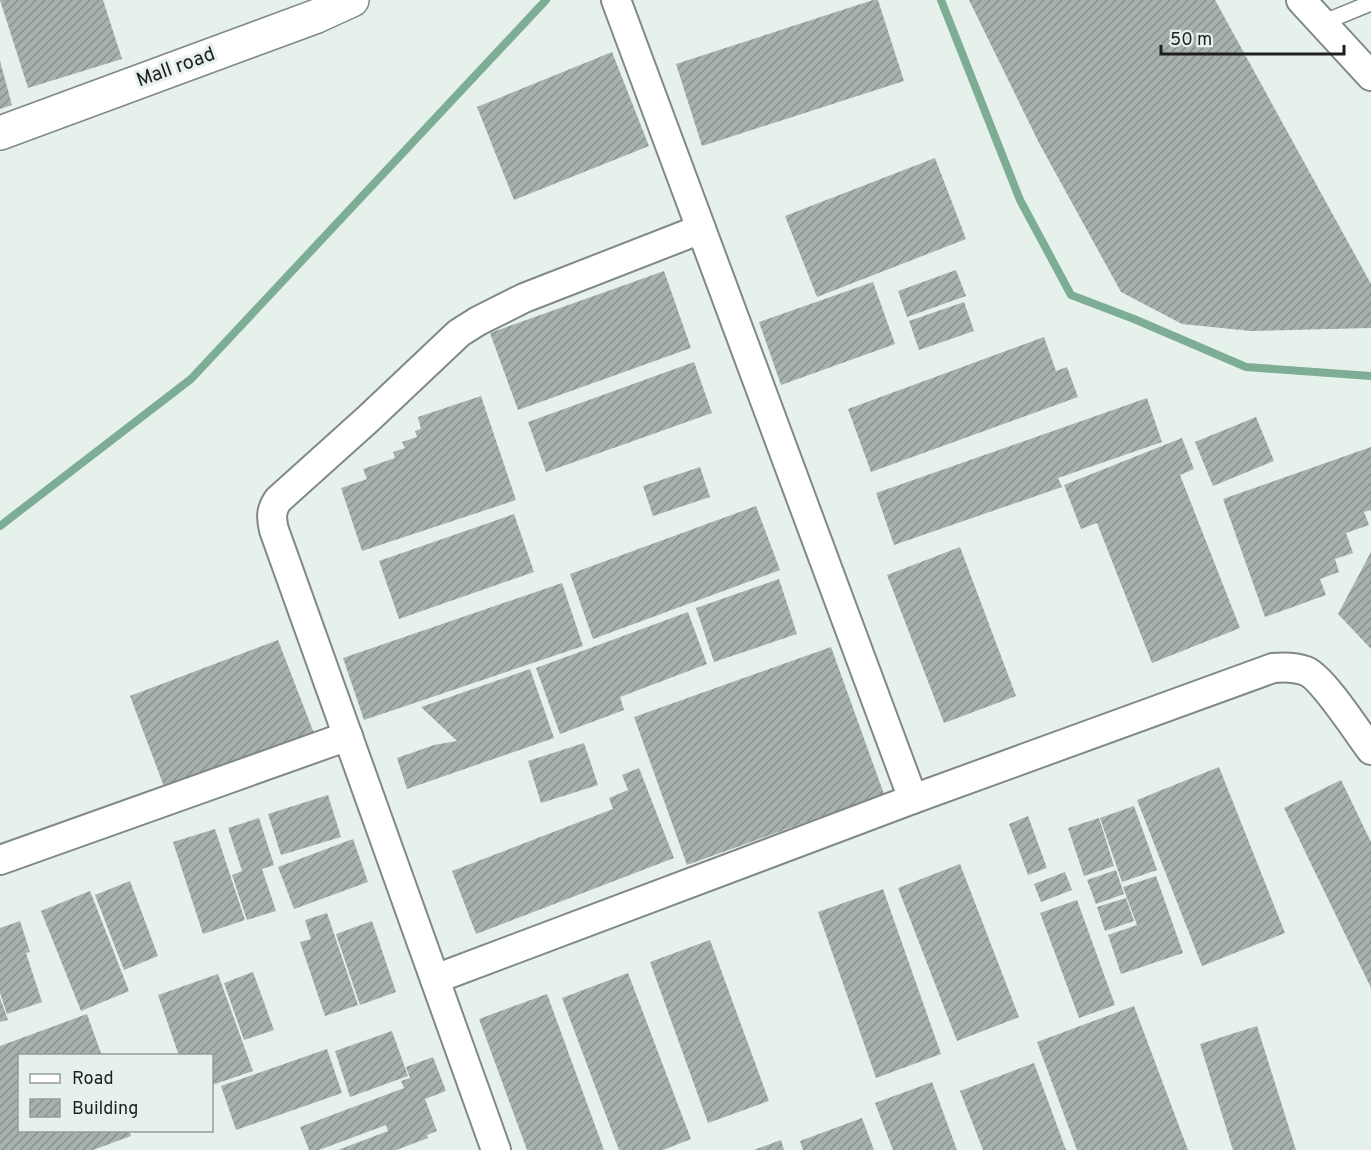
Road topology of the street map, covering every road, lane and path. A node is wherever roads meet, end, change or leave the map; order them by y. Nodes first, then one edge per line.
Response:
1 (352, 0) edge
2 (616, 0) edge
3 (1301, 0) edge
4 (1371, 3) edge
5 (1322, 23) junction
6 (1371, 76) edge
7 (0, 133) edge
8 (701, 229) junction
9 (348, 735) junction
10 (1371, 750) edge
11 (913, 799) junction
12 (0, 860) edge
13 (435, 978) junction
14 (496, 1150) edge

1 - 7 street, Mall road
2 - 8 street
3 - 5 street
4 - 5 lane
5 - 6 street
8 - 9 street
8 - 11 street
9 - 12 street
9 - 13 street
10 - 11 street
11 - 13 street
13 - 14 street

